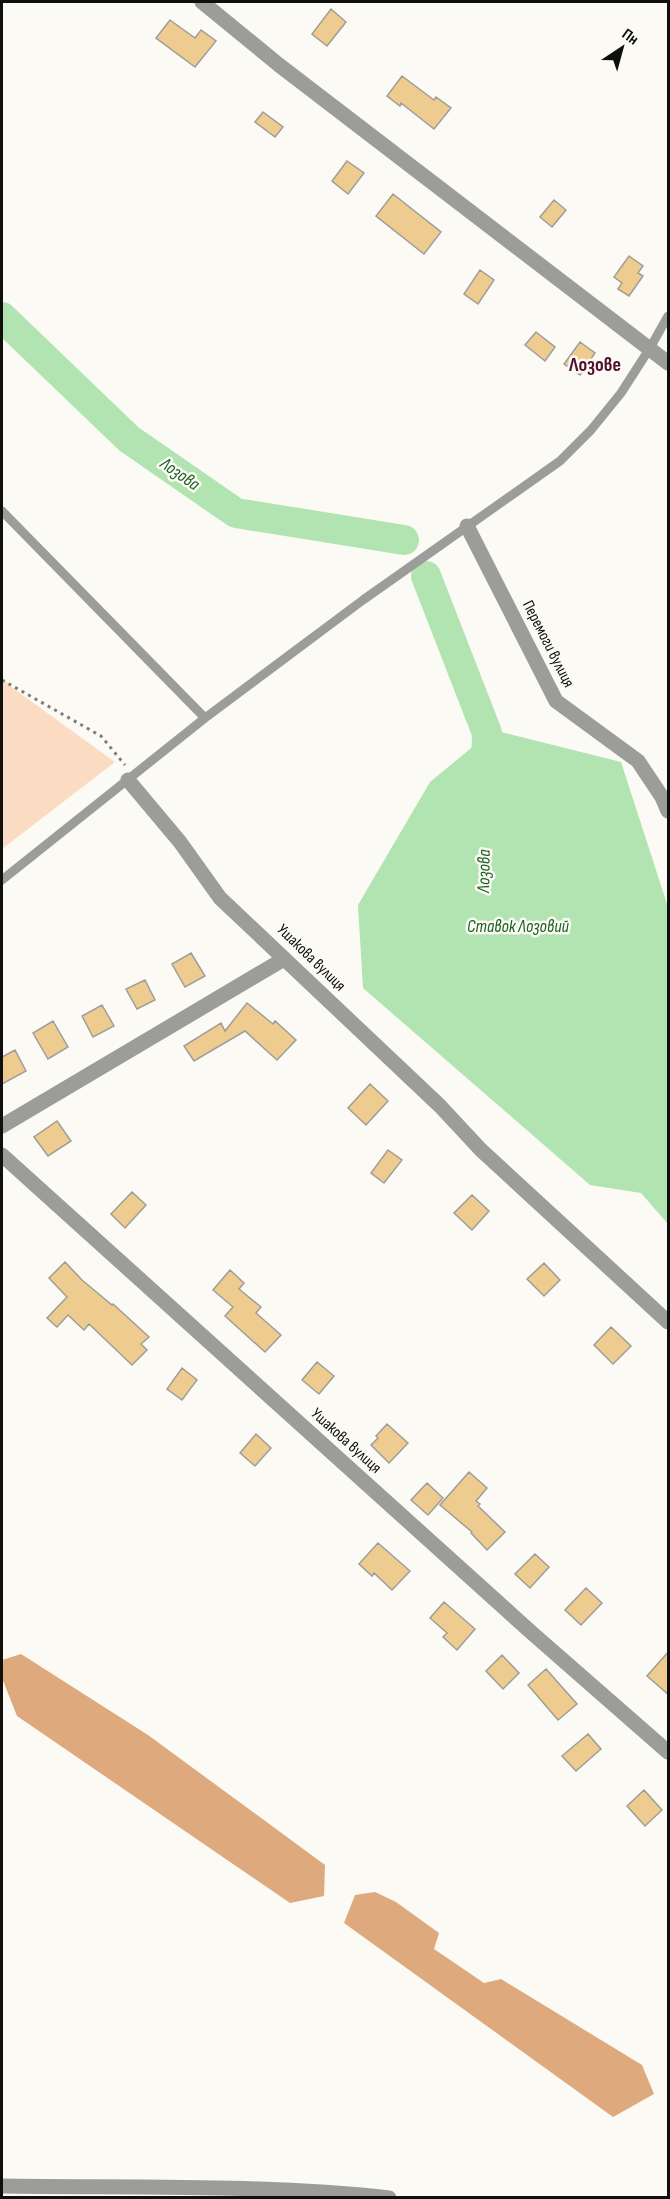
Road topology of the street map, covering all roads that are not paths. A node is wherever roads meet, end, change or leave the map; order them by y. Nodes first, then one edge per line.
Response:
1 (202, 2) edge
2 (669, 316) edge
3 (650, 348) junction
4 (669, 363) edge
5 (2, 511) edge
6 (468, 526) junction
7 (206, 718) junction
8 (131, 778) junction
9 (669, 811) edge
10 (2, 880) edge
11 (284, 959) junction
12 (2, 1126) edge
13 (2, 1155) edge
14 (669, 1322) edge
15 (669, 1752) edge
16 (2, 2186) edge
17 (389, 2198) edge

1 - 3 street
2 - 3 lane
3 - 4 street
3 - 6 lane
5 - 7 lane
6 - 7 lane
6 - 9 street, Перемоги вулиця
7 - 8 lane
8 - 10 lane
8 - 11 street, Ушакова вулиця
11 - 12 street
11 - 14 street, Ушакова вулиця
13 - 15 street, Ушакова вулиця
16 - 17 street

